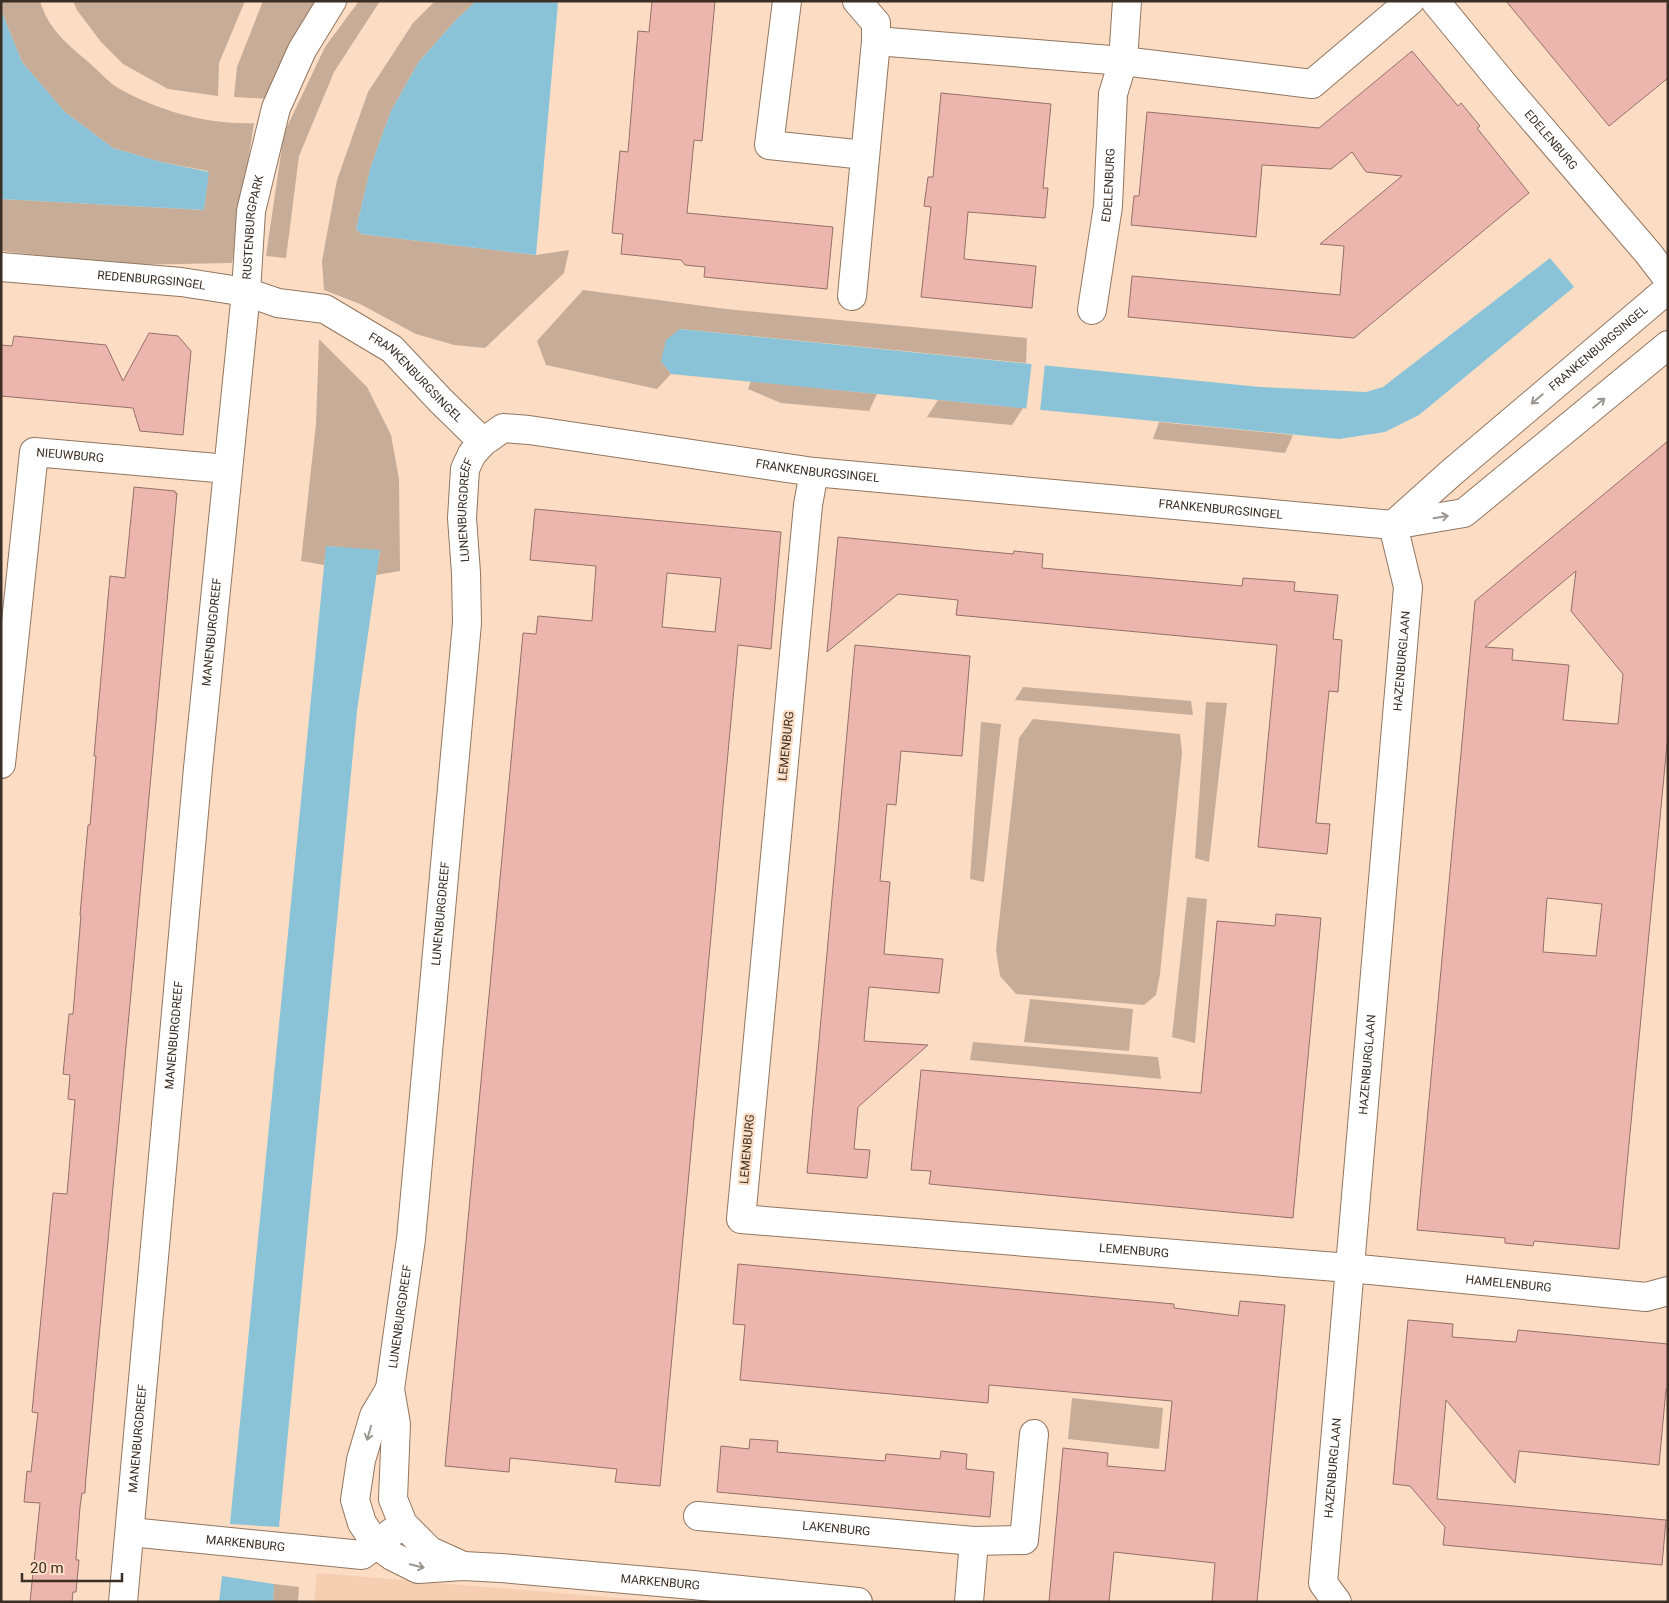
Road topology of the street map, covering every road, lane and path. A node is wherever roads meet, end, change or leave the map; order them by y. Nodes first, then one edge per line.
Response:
1 (332, 1) edge
2 (787, 1) edge
3 (857, 1) edge
4 (1127, 1) edge
5 (1410, 1) edge
6 (1435, 1) edge
7 (876, 41) junction
8 (1123, 61) junction
9 (865, 155) junction
10 (1, 267) edge
11 (1668, 279) edge
12 (1668, 289) edge
13 (246, 292) junction
14 (852, 296) dead end
15 (299, 305) joint
16 (1092, 310) dead end
17 (1668, 345) edge
18 (483, 442) junction
19 (228, 469) junction
20 (814, 472) junction
21 (1393, 525) junction
22 (10, 603) edge
23 (1, 764) edge
24 (1349, 1268) junction
25 (1668, 1291) edge
26 (390, 1389) junction
27 (1034, 1434) dead end
28 (698, 1516) dead end
29 (403, 1524) junction
30 (130, 1532) junction
31 (974, 1541) junction
32 (369, 1550) junction
33 (463, 1566) junction
34 (123, 1602) edge
35 (858, 1602) edge
36 (970, 1602) edge
37 (1337, 1602) edge

1 - 13 street, RUSTENBURGPARK
2 - 9 street
3 - 7 street
4 - 8 street, EDELENBURG
5 - 8 street
6 - 11 street, EDELENBURG
7 - 8 street
7 - 9 street
8 - 16 street, EDELENBURG
9 - 14 street
10 - 13 street, REDENBURGSINGEL
12 -> 21 street, FRANKENBURGSINGEL
13 - 15 street, REDENBURGSINGEL
13 - 19 street, RUSTENBURGPARK
15 - 18 street, FRANKENBURGSINGEL
21 -> 17 street, FRANKENBURGSINGEL
18 - 20 street, FRANKENBURGSINGEL
18 - 26 street, LUNENBURGDREEF
19 - 22 street, NIEUWBURG
19 - 30 street, MANENBURGDREEF
20 - 21 street, FRANKENBURGSINGEL
20 - 24 street, LEMENBURG
21 - 24 street, HAZENBURGLAAN
22 - 23 street, NIEUWBURG
24 - 25 street, HAMELENBURG
24 - 37 street, HAZENBURGLAAN
26 - 29 street, LUNENBURGDREEF
26 -> 32 street, LUNENBURGDREEF
27 - 31 street, LAKENBURG
28 - 31 street, LAKENBURG
29 - 32 street
29 - 33 street, MARKENBURG
30 - 32 street, MARKENBURG
30 - 34 street, MANENBURGDREEF
31 - 36 street
32 -> 33 street, MARKENBURG
33 - 35 street, MARKENBURG

